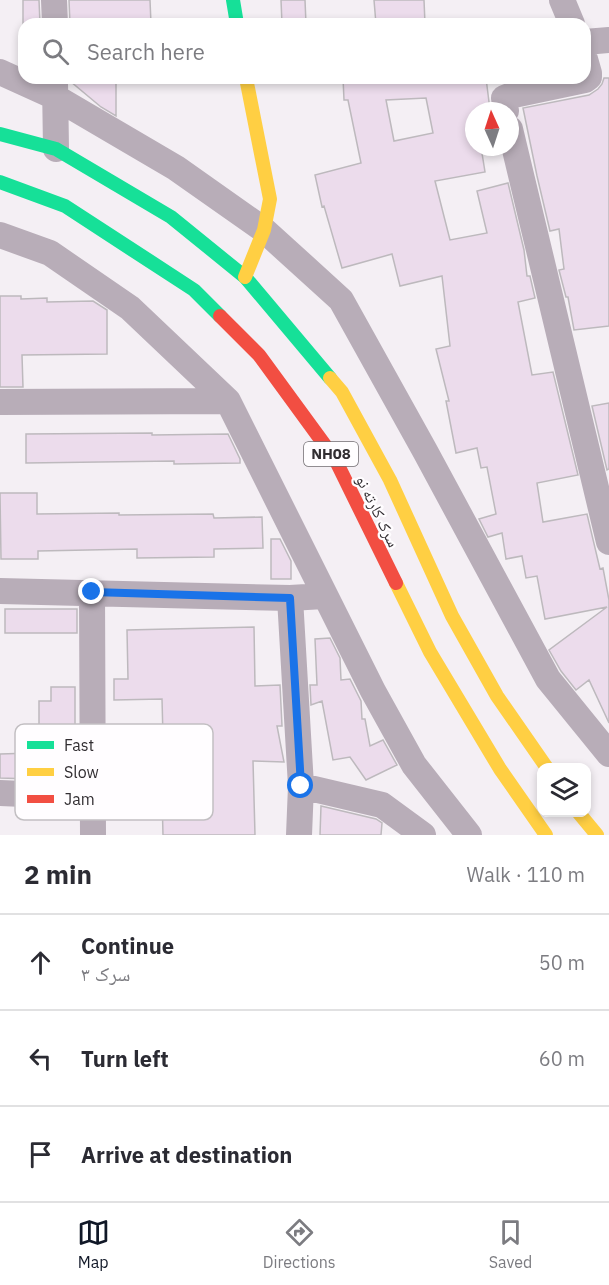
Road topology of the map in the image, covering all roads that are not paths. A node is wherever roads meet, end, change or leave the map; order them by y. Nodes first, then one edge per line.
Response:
1 (54, 0) edge
2 (233, 0) edge
3 (562, 0) edge
4 (55, 18) edge
5 (236, 18) edge
6 (570, 18) edge
7 (609, 40) edge
8 (591, 42) edge
9 (0, 72) edge
10 (18, 77) edge
11 (247, 84) edge
12 (566, 84) edge
13 (55, 88) edge
14 (505, 102) edge
15 (0, 134) edge
16 (56, 149) junction
17 (516, 156) edge
18 (0, 182) edge
19 (264, 230) junction
20 (0, 235) edge
21 (245, 277) junction
22 (228, 401) junction
23 (0, 402) edge
24 (609, 542) edge
25 (0, 591) edge
26 (92, 592) junction
27 (324, 596) junction
28 (290, 598) junction
29 (92, 724) edge
30 (609, 754) edge
31 (544, 763) edge
32 (301, 786) junction
33 (0, 793) edge
34 (15, 794) edge
35 (581, 817) edge
36 (93, 820) edge
37 (93, 835) edge
38 (299, 835) edge
39 (423, 835) edge
40 (469, 835) edge
41 (546, 835) edge
42 (597, 835) edge

1 - 4 street
2 - 5 main road
3 - 6 street
7 - 8 street
9 - 10 street
11 - 19 main road
12 - 14 street
13 - 16 street
13 - 19 street
15 - 16 main road, سرک کارته نو / NH08
16 - 21 main road, سرک کارته نو / NH08
17 - 24 street
18 - 41 main road, سرک کارته نو / NH08
19 - 21 main road
19 - 30 street
20 - 22 street
21 - 31 main road, سرک کارته نو / NH08
22 - 23 street
22 - 27 street
25 - 26 street
26 - 28 street
26 - 29 street
27 - 28 street
27 - 40 street
28 - 32 street
32 - 38 street
32 - 39 street
33 - 34 street
35 - 42 main road
36 - 37 street

